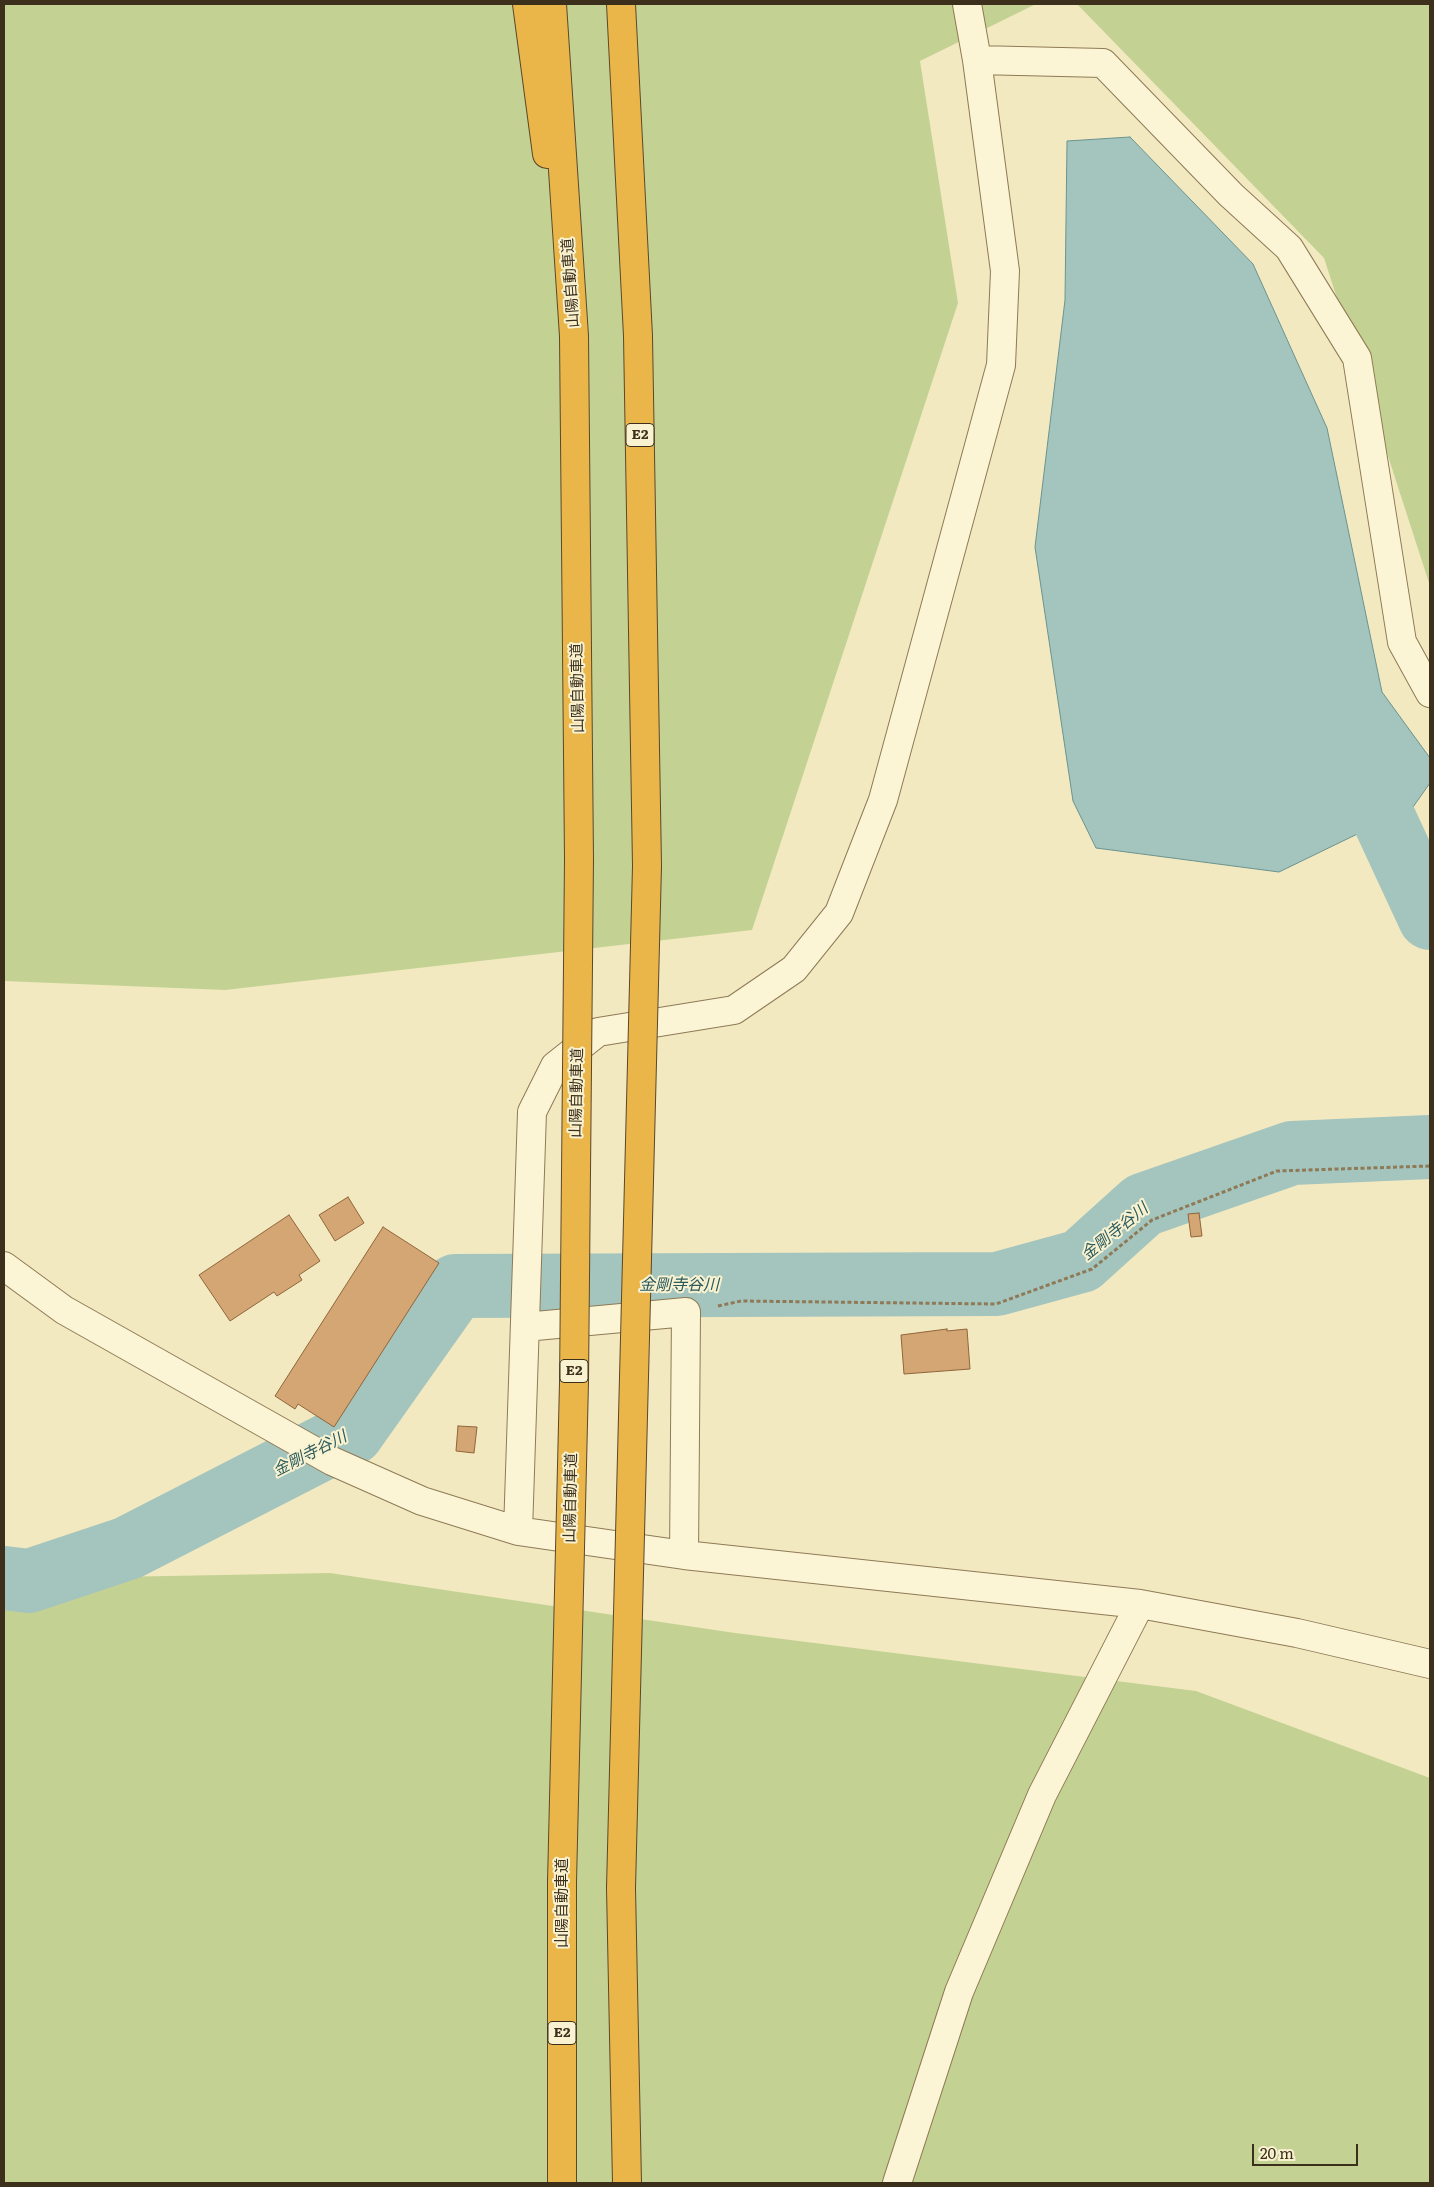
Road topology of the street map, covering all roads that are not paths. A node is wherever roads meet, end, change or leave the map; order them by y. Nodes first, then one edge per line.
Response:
1 (527, 4) edge
2 (552, 4) edge
3 (621, 4) edge
4 (966, 4) edge
5 (978, 60) junction
6 (574, 336) junction
7 (1430, 693) edge
8 (4, 1266) edge
9 (525, 1327) junction
10 (518, 1531) junction
11 (684, 1555) junction
12 (1140, 1604) junction
13 (1430, 1664) edge
14 (562, 2183) edge
15 (627, 2183) edge
16 (897, 2183) edge

1 - 6 highway
2 - 6 highway, 山陽自動車道 / E2
3 - 15 highway, E2, bridge
4 - 5 street
5 - 7 street
5 - 9 street
6 - 14 highway, 山陽自動車道 / E2, bridge
8 - 10 street
9 - 10 street
9 - 11 street
10 - 11 street
11 - 12 street
12 - 13 street
12 - 16 street

